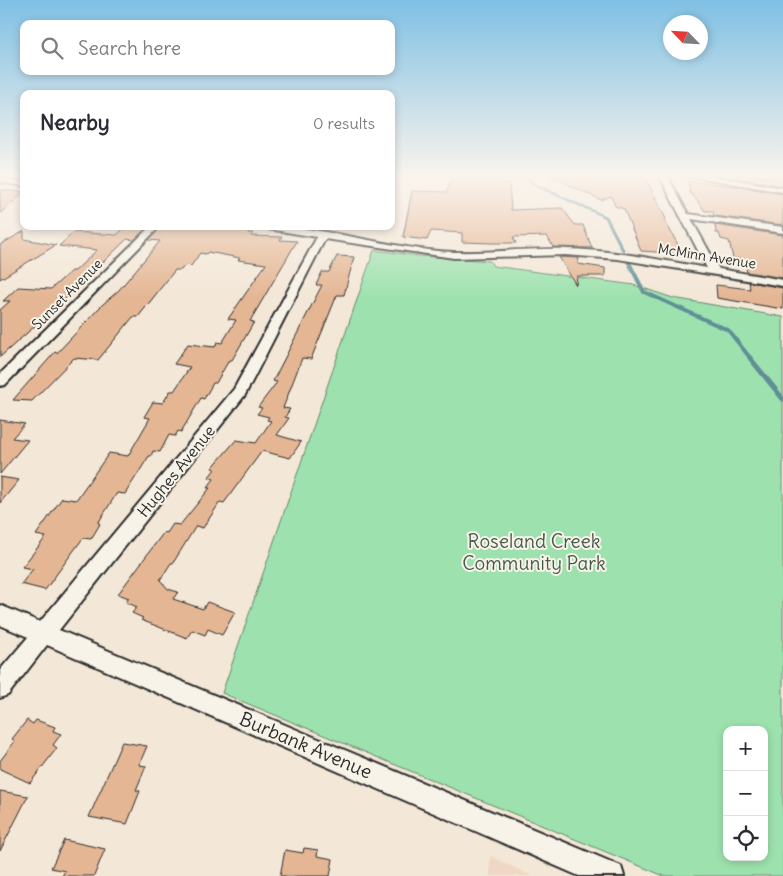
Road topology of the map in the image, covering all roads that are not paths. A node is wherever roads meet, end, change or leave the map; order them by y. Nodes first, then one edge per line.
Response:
1 (686, 216) joint
2 (152, 230) edge
3 (290, 230) edge
4 (783, 230) edge
5 (322, 236) junction
6 (715, 272) junction
7 (783, 283) edge
8 (0, 382) edge
9 (0, 615) edge
10 (43, 633) junction
11 (0, 686) edge
12 (611, 876) edge

1 - 4 street
1 - 6 street
2 - 8 street, Sunset Avenue
3 - 5 street, McMinn Avenue
5 - 6 street, McMinn Avenue
5 - 10 street, Hughes Avenue
6 - 7 street, McMinn Avenue
9 - 10 street, Burbank Avenue
10 - 11 street, Hughes Avenue
10 - 12 street, Burbank Avenue

